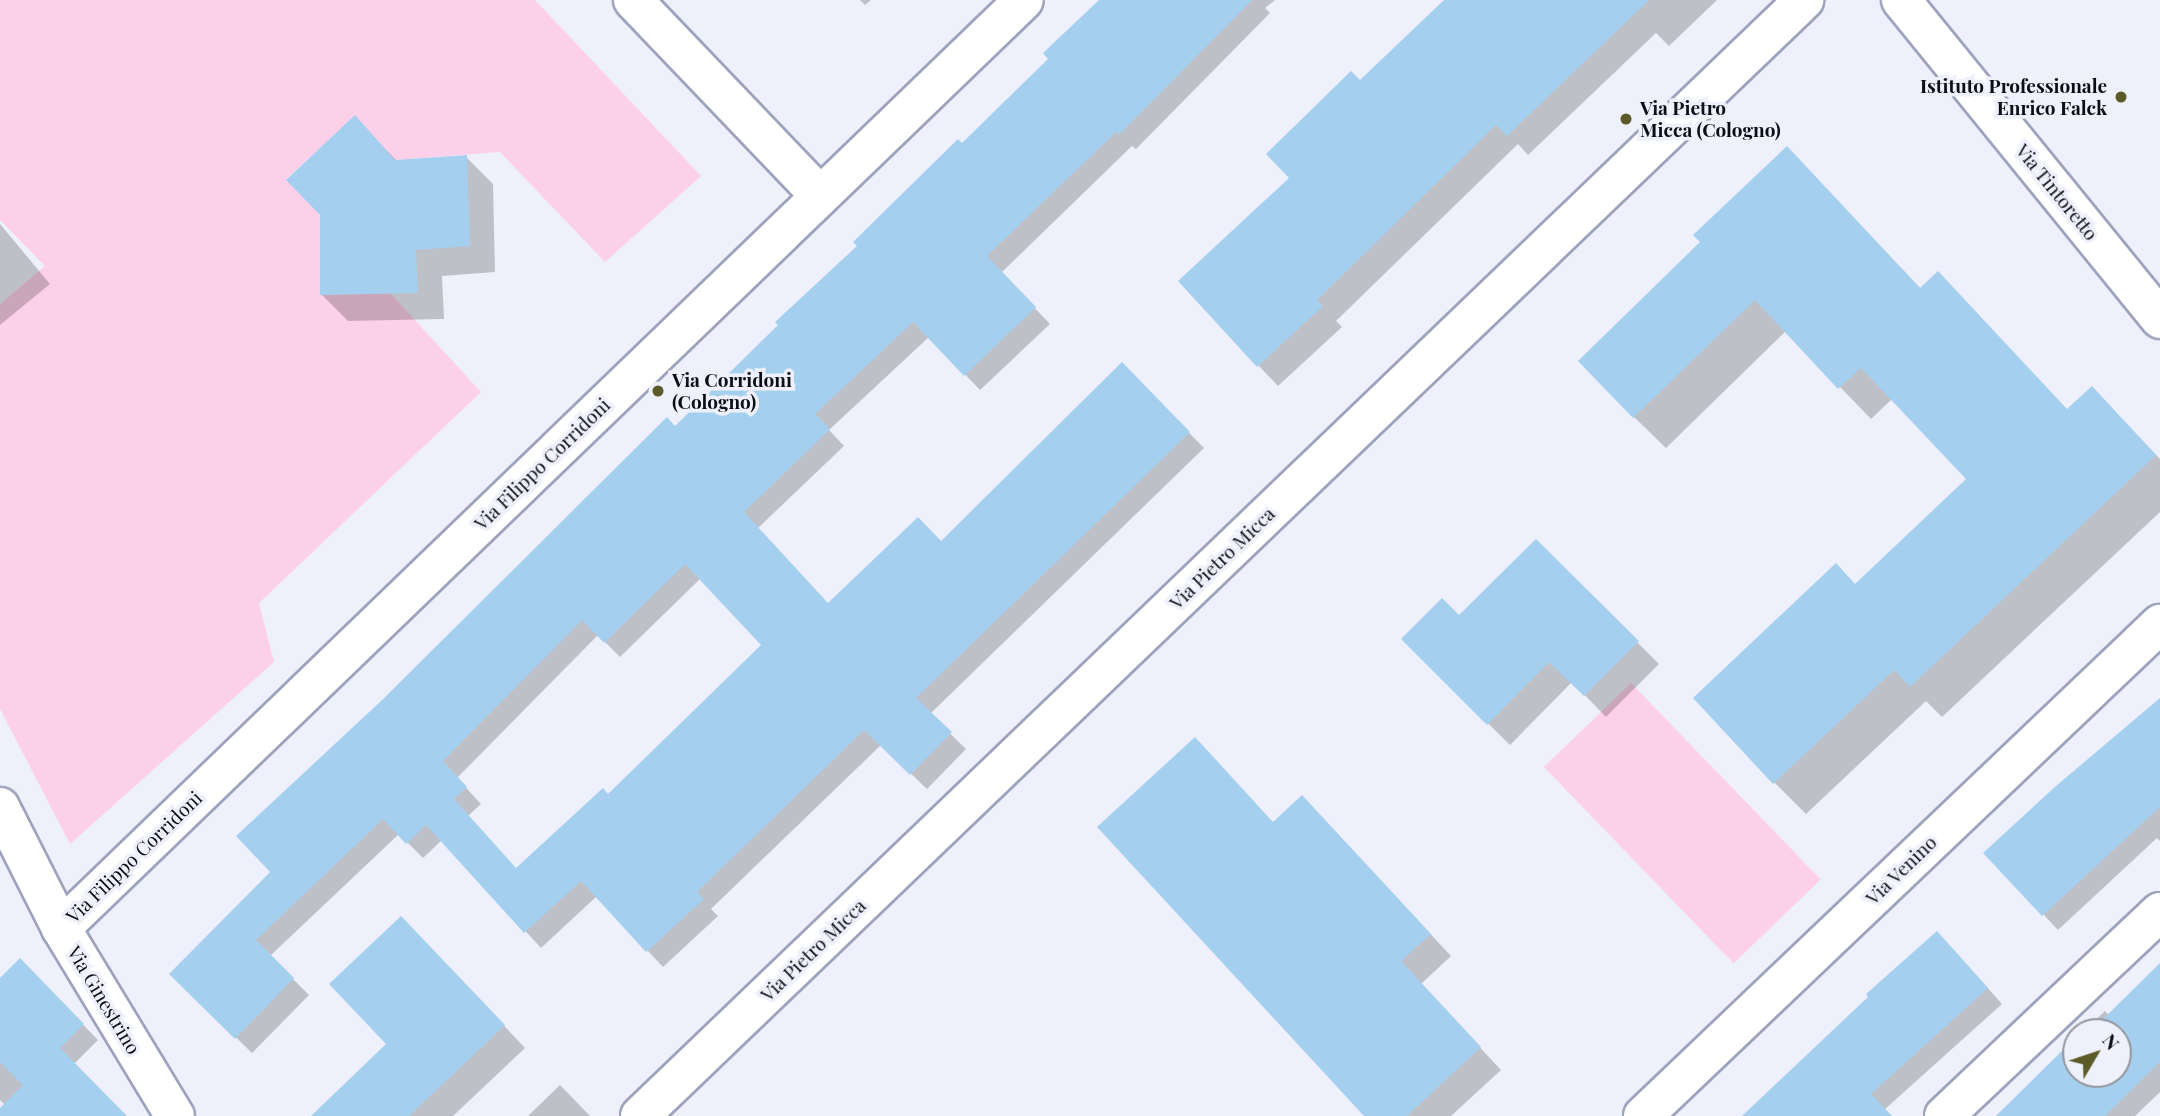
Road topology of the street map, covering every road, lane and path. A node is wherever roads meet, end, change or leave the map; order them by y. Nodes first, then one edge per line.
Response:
1 (633, 0) edge
2 (1024, 0) edge
3 (1804, 0) edge
4 (1901, 0) edge
5 (820, 196) junction
6 (2160, 319) edge
7 (2160, 624) edge
8 (0, 807) edge
9 (2160, 912) edge
10 (61, 928) junction
11 (175, 1116) edge
12 (640, 1116) edge
13 (1643, 1116) edge
14 (1944, 1116) edge

1 - 5 street
2 - 5 street, Via Filippo Corridoni
3 - 12 street, Via Pietro Micca
4 - 6 street, Via Tintoretto
5 - 10 street, Via Filippo Corridoni
7 - 13 street, Via Venino
8 - 10 street, Via Ginestrino
9 - 14 street
10 - 11 street, Via Ginestrino

